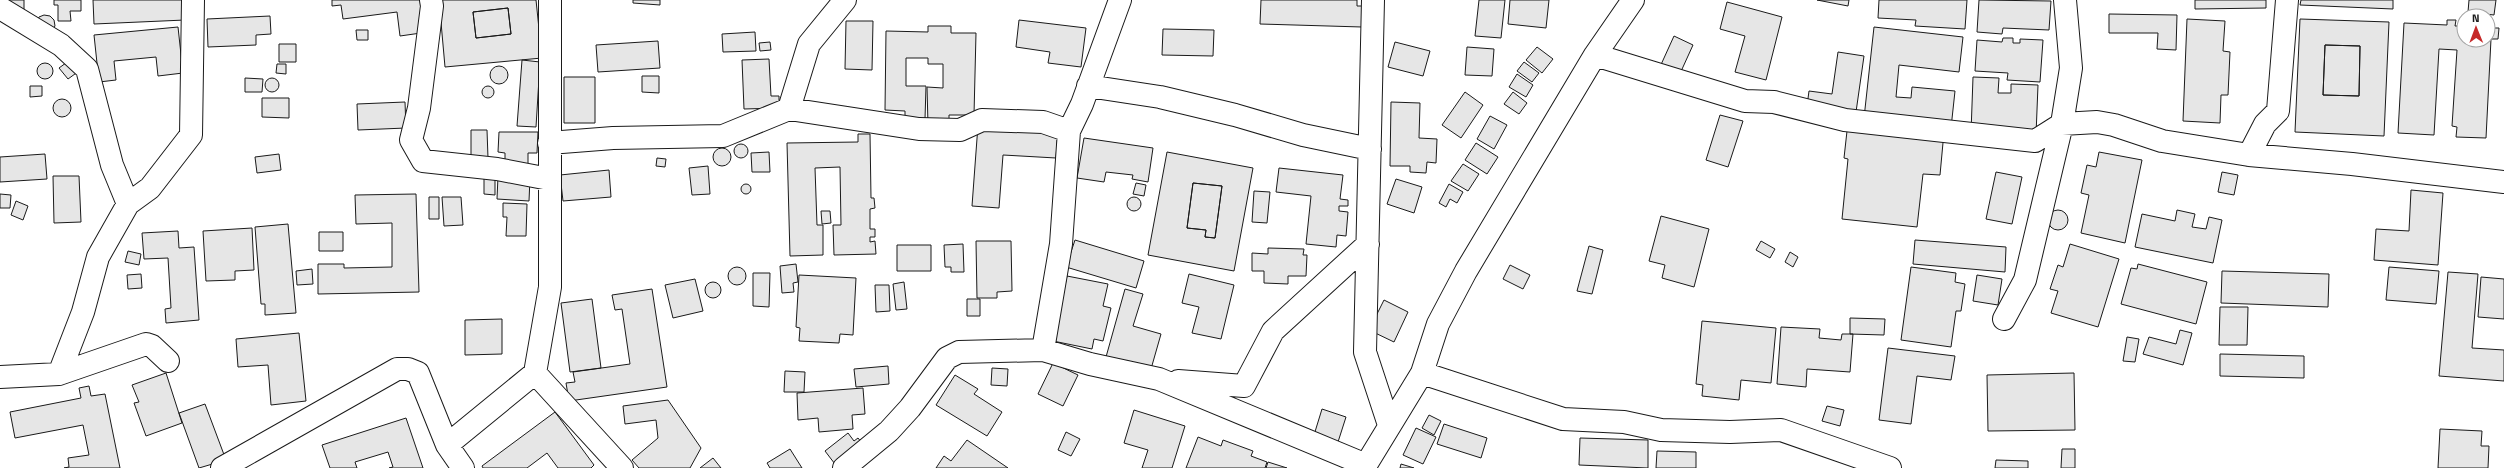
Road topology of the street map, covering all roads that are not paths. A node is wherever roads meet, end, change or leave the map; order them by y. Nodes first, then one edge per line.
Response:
1 (193, 0) edge
2 (431, 0) edge
3 (550, 0) edge
4 (845, 0) edge
5 (1120, 0) edge
6 (1373, 0) edge
7 (1633, 0) edge
8 (2065, 0) edge
9 (2287, 0) edge
10 (0, 8) edge
11 (1595, 56) junction
12 (1088, 86) junction
13 (789, 108) junction
14 (2062, 124) junction
15 (1069, 130) junction
16 (549, 143) junction
17 (1370, 149) junction
18 (2249, 155) junction
19 (549, 179) junction
20 (2504, 182) edge
21 (128, 204) junction
22 (1368, 244) junction
23 (2004, 319) dead end
24 (1043, 350) junction
25 (168, 361) dead end
26 (535, 373) junction
27 (1422, 373) junction
28 (59, 374) junction
29 (0, 377) edge
30 (1159, 379) junction
31 (1388, 425) junction
32 (447, 445) junction
33 (1365, 466) edge
34 (222, 468) edge
35 (463, 468) edge
36 (622, 468) edge
37 (844, 468) edge
38 (1890, 468) edge

1 - 21 street
2 - 19 street
3 - 16 street
4 - 13 street
5 - 12 street
6 - 17 street
7 - 11 street
8 - 14 street
9 - 18 street
10 - 21 street
11 - 14 street
11 - 27 street
12 - 15 street
12 - 17 street
13 - 15 street
13 - 16 street
14 - 18 street
14 - 23 street
15 - 24 street
16 - 19 street
17 - 22 street
18 - 20 street
19 - 26 street
21 - 28 street
22 - 30 street
22 - 31 street
24 - 30 street
24 - 37 street
25 - 28 street
26 - 32 street
26 - 36 street
27 - 31 street
27 - 38 street
28 - 29 street
30 - 33 street
31 - 33 street
32 - 34 street
32 - 35 street

